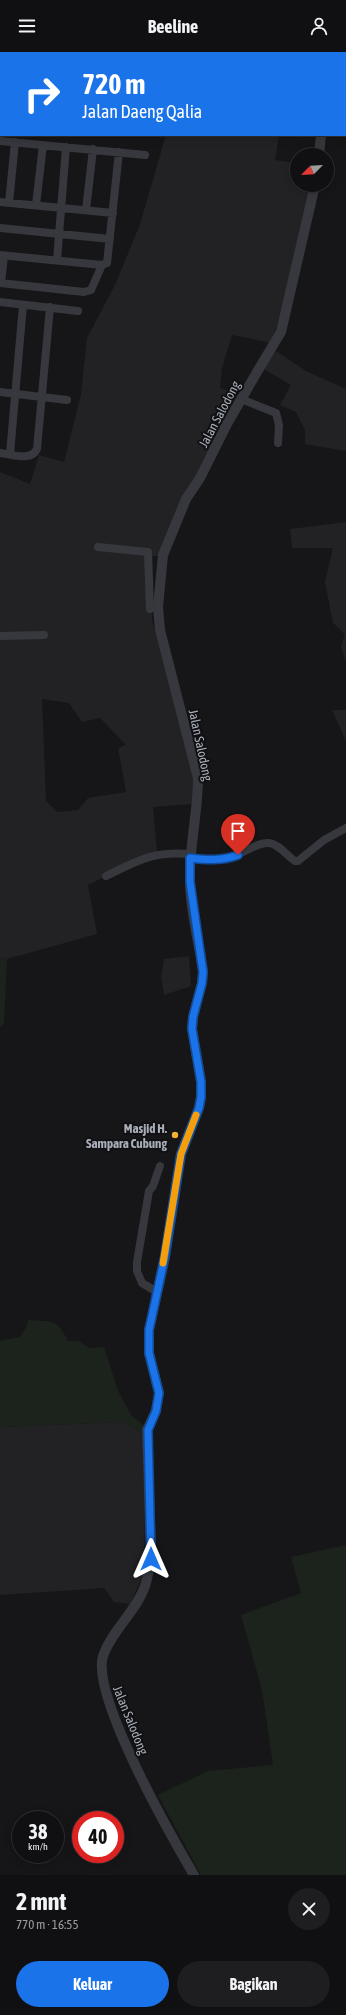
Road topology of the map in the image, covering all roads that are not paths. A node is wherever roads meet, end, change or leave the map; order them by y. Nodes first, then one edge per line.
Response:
1 (321, 136) edge
2 (0, 141) edge
3 (15, 142) junction
4 (43, 145) junction
5 (66, 147) junction
6 (320, 148) edge
7 (93, 149) junction
8 (119, 152) junction
9 (145, 155) dead end
10 (313, 192) edge
11 (0, 202) edge
12 (9, 203) junction
13 (36, 205) junction
14 (60, 208) junction
15 (86, 210) junction
16 (113, 213) junction
17 (0, 228) edge
18 (60, 234) junction
19 (110, 239) junction
20 (2, 255) edge
21 (57, 260) junction
22 (102, 265) junction
23 (1, 283) edge
24 (0, 302) edge
25 (23, 305) junction
26 (50, 307) junction
27 (78, 311) dead end
28 (0, 392) edge
29 (16, 393) junction
30 (42, 396) junction
31 (241, 399) junction
32 (67, 400) dead end
33 (278, 443) dead end
34 (0, 453) edge
35 (10, 454) junction
36 (98, 547) dead end
37 (150, 609) dead end
38 (44, 635) dead end
39 (0, 636) edge
40 (346, 828) edge
41 (190, 856) junction
42 (106, 876) dead end
43 (160, 1166) dead end
44 (157, 1292) junction
45 (194, 1875) edge

1 - 6 street
2 - 3 street
3 - 4 street
3 - 12 street
4 - 5 street
4 - 13 street
5 - 7 street
5 - 14 street
7 - 8 street
7 - 15 street
8 - 9 street
8 - 16 street
10 - 31 street, Jalan Salodong
11 - 12 street
12 - 13 street
13 - 14 street
14 - 15 street
14 - 18 street
15 - 16 street
16 - 19 street
17 - 18 street
18 - 19 street
18 - 21 street
19 - 22 street
20 - 21 street
20 - 23 street
21 - 22 street
22 - 23 street
24 - 25 street
25 - 26 street
25 - 29 street
26 - 27 street
26 - 30 street
28 - 29 street
29 - 30 street
29 - 35 street
30 - 32 street
30 - 35 street
31 - 33 street
31 - 41 street, Jalan Salodong
34 - 35 street
36 - 37 street
38 - 39 street
40 - 41 street
41 - 42 street
41 - 44 street, Jalan Salodong
43 - 44 street
44 - 45 street, Jalan Salodong

